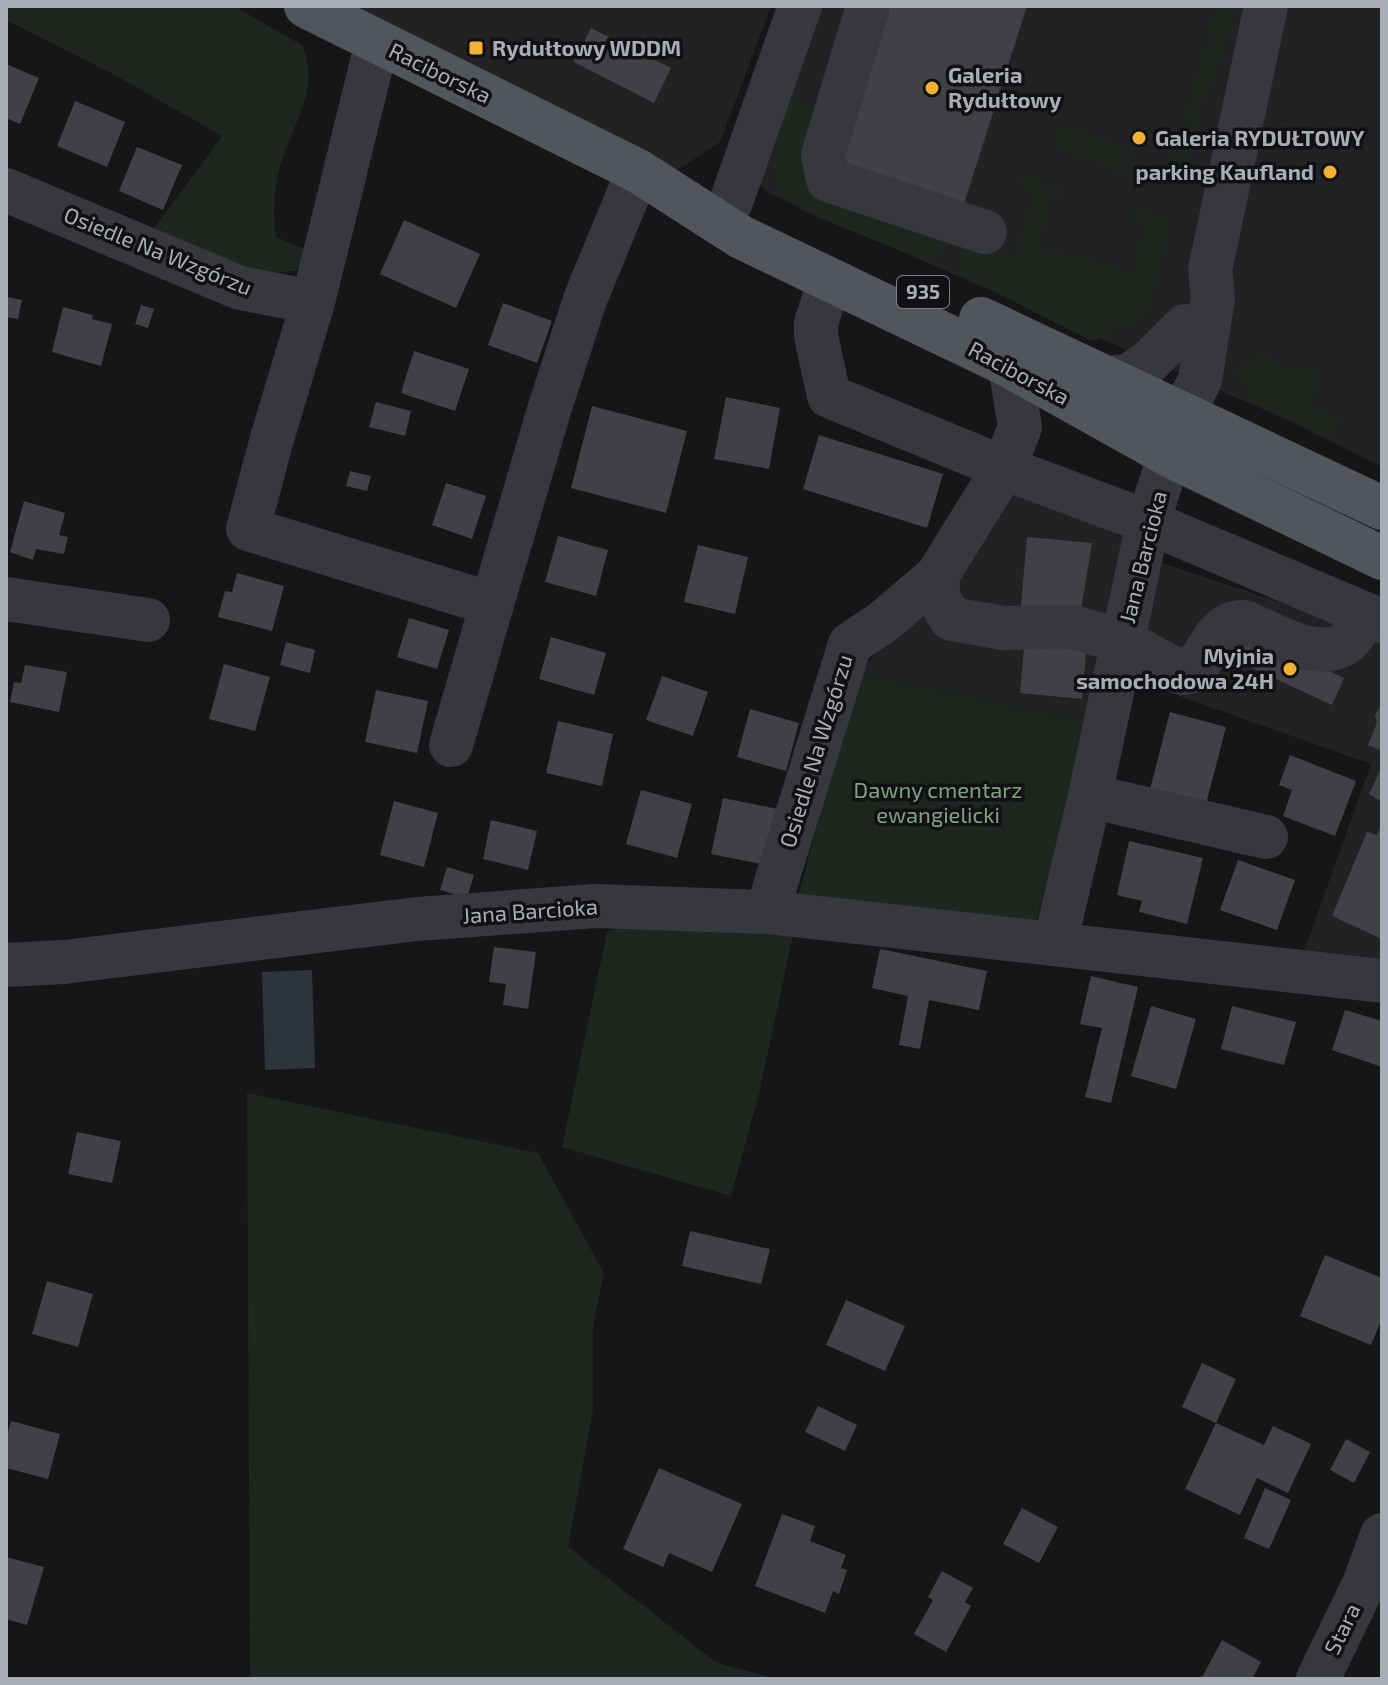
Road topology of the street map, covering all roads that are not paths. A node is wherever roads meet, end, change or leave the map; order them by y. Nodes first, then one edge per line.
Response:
1 (306, 6) edge
2 (800, 6) edge
3 (868, 6) edge
4 (1266, 6) edge
5 (377, 42) junction
6 (777, 71) junction
7 (839, 97) junction
8 (649, 177) junction
9 (6, 190) edge
10 (731, 202) junction
11 (985, 232) dead end
12 (1210, 270) junction
13 (830, 280) junction
14 (313, 302) junction
15 (1185, 326) junction
16 (1010, 366) junction
17 (1107, 378) junction
18 (1183, 414) junction
19 (1171, 456) junction
20 (1004, 468) junction
21 (1382, 508) edge
22 (1148, 522) junction
23 (1382, 558) edge
24 (937, 576) junction
25 (6, 599) edge
26 (492, 604) junction
27 (1374, 618) edge
28 (148, 620) dead end
29 (1122, 641) junction
30 (451, 745) dead end
31 (1090, 796) junction
32 (1266, 837) dead end
33 (767, 912) junction
34 (1055, 943) junction
35 (6, 965) edge
36 (1382, 981) edge
37 (1382, 1535) edge
38 (1318, 1679) edge

1 - 5 main road, Raciborska / 935
2 - 6 street
3 - 7 street
4 - 12 street
5 - 8 main road, Raciborska / 935
5 - 14 street
6 - 7 street
6 - 10 street
7 - 11 street
8 - 10 main road, Raciborska / 935
8 - 13 main road, Raciborska / 935
8 - 26 street
9 - 14 street, Osiedle Na Wzgórzu
10 - 17 main road, Raciborska / 935
12 - 15 street
12 - 18 street, Jana Barcioka
13 - 16 main road, Raciborska / 935
13 - 20 street
14 - 26 street
15 - 17 street
15 - 18 street
16 - 19 main road, Raciborska / 935
16 - 20 street, Osiedle Na Wzgórzu
17 - 18 main road, Raciborska / 935
18 - 19 street, Jana Barcioka
18 - 21 main road, Raciborska / 935
19 - 22 street, Jana Barcioka
19 - 23 main road, Raciborska / 935
20 - 22 street
20 - 24 street, Osiedle Na Wzgórzu
22 - 27 street
22 - 29 street, Jana Barcioka
24 - 29 street
24 - 33 street, Osiedle Na Wzgórzu
25 - 28 street
26 - 30 street
27 - 29 street
29 - 31 street, Jana Barcioka
31 - 32 street
31 - 34 street, Jana Barcioka
33 - 34 street, Jana Barcioka
33 - 35 street, Jana Barcioka
34 - 36 street, Jana Barcioka
37 - 38 street, Stara

